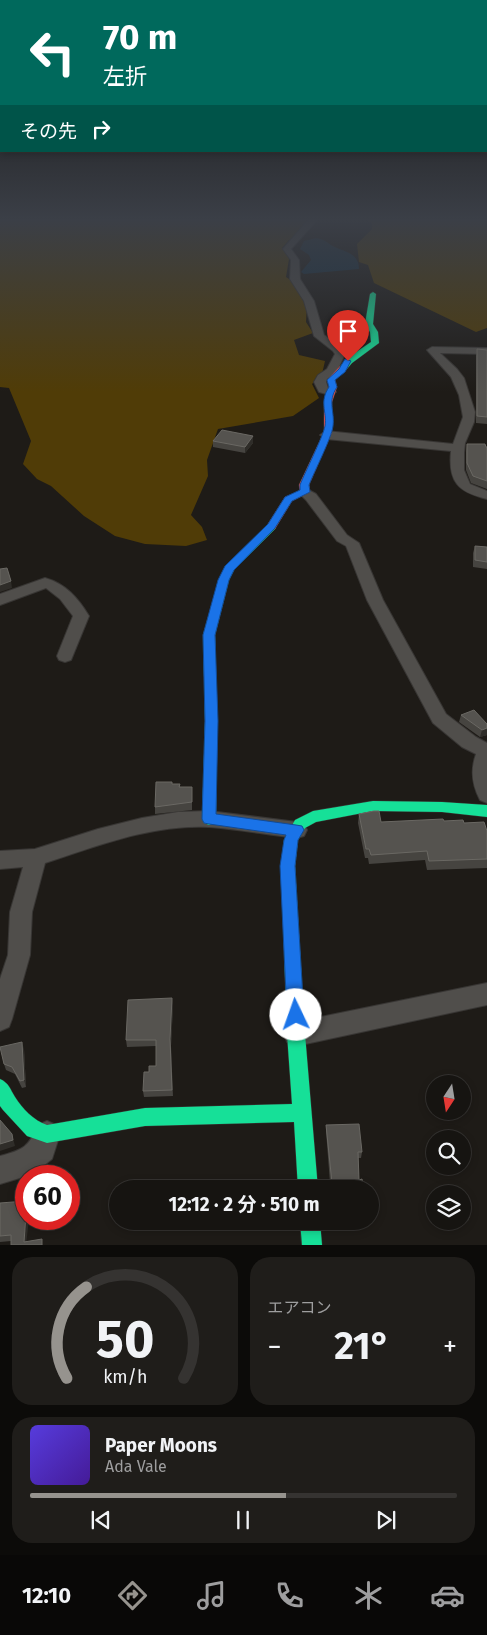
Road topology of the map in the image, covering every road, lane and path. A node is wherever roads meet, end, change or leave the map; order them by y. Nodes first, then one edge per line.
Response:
1 (295, 276) edge
2 (373, 294) dead end
3 (487, 351) edge
4 (330, 392) junction
5 (326, 435) junction
6 (459, 448) junction
7 (305, 492) junction
8 (487, 496) edge
9 (0, 600) edge
10 (66, 656) dead end
11 (487, 752) edge
12 (487, 795) edge
13 (487, 811) edge
14 (209, 819) junction
15 (296, 830) junction
16 (35, 858) junction
17 (0, 860) edge
18 (487, 994) edge
19 (0, 1020) edge
20 (296, 1034) junction
21 (0, 1088) edge
22 (303, 1113) junction
23 (47, 1134) junction
24 (0, 1170) edge
25 (307, 1180) edge
26 (311, 1230) edge
27 (312, 1245) edge

1 - 4 street
2 - 4 street
3 - 6 street
4 - 5 street
5 - 6 street
5 - 7 street
6 - 8 street
7 - 11 street
7 - 14 street
9 - 10 street
11 - 12 street
13 - 15 street
14 - 15 street
14 - 16 street
15 - 20 street
16 - 17 street
16 - 19 street
18 - 20 street
20 - 22 street
21 - 23 street
22 - 23 street
22 - 25 street
23 - 24 street
26 - 27 street

